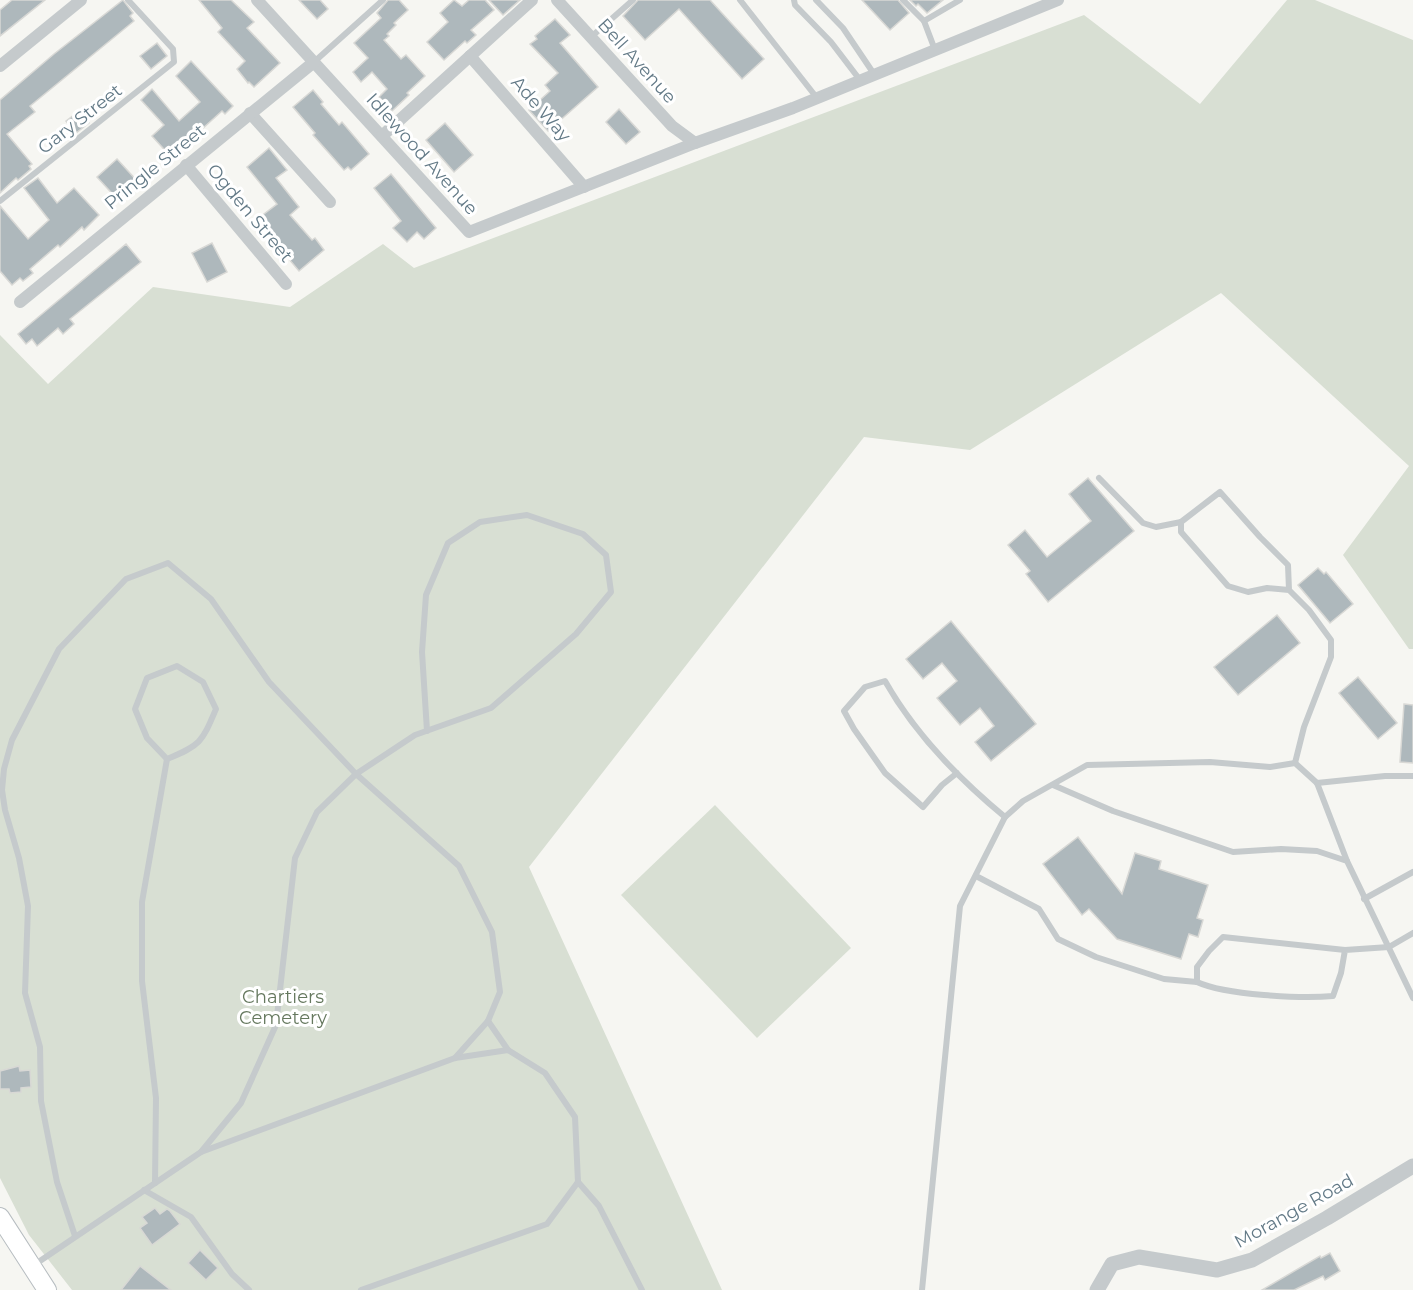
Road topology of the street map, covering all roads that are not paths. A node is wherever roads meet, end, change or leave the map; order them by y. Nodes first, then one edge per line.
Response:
1 (81, 0) edge
2 (128, 0) edge
3 (257, 0) edge
4 (383, 0) edge
5 (532, 0) edge
6 (557, 0) edge
7 (633, 0) edge
8 (740, 0) edge
9 (794, 0) edge
10 (816, 0) edge
11 (903, 0) edge
12 (960, 0) edge
13 (1058, 0) edge
14 (924, 21) junction
15 (591, 37) junction
16 (935, 50) junction
17 (470, 56) junction
18 (314, 62) junction
19 (0, 66) edge
20 (874, 75) junction
21 (860, 80) junction
22 (817, 98) junction
23 (250, 113) junction
24 (382, 136) junction
25 (695, 143) junction
26 (186, 165) junction
27 (584, 186) junction
28 (0, 201) edge
29 (330, 202) dead end
30 (286, 284) dead end
31 (20, 302) dead end
32 (1099, 478) dead end
33 (1181, 522) junction
34 (1289, 590) junction
35 (427, 731) junction
36 (167, 759) junction
37 (1295, 763) junction
38 (957, 773) junction
39 (356, 774) junction
40 (1413, 776) edge
41 (1317, 783) junction
42 (1053, 785) junction
43 (1005, 818) junction
44 (1347, 861) junction
45 (1413, 872) edge
46 (976, 876) junction
47 (1364, 899) junction
48 (1413, 933) edge
49 (1389, 947) junction
50 (1345, 950) junction
51 (1197, 982) junction
52 (1413, 998) edge
53 (488, 1021) junction
54 (508, 1050) junction
55 (455, 1058) junction
56 (201, 1152) junction
57 (1413, 1166) edge
58 (578, 1182) junction
59 (155, 1183) junction
60 (144, 1190) junction
61 (0, 1217) edge
62 (75, 1236) junction
63 (31, 1267) junction
64 (47, 1290) edge
65 (249, 1290) edge
66 (361, 1290) edge
67 (642, 1290) edge
68 (922, 1290) edge
69 (1096, 1290) edge

1 - 19 street
2 - 28 lane, Gary Street
3 - 18 street, Idlewood Avenue
4 - 18 lane
5 - 17 street
6 - 15 street, Bell Avenue
7 - 15 lane
8 - 22 lane
9 - 21 lane
10 - 20 lane
11 - 14 lane
12 - 14 lane
13 - 16 street, Idlewood Avenue
14 - 16 lane
15 - 25 street, Bell Avenue
16 - 20 street, Idlewood Avenue
17 - 24 street
17 - 27 street, Ade Way
18 - 23 street, Pringle Street
18 - 24 street, Idlewood Avenue
20 - 21 street, Idlewood Avenue
21 - 22 street, Idlewood Avenue
22 - 25 street, Idlewood Avenue
23 - 26 street, Pringle Street
23 - 29 street
24 - 27 street, Idlewood Avenue
25 - 27 street, Idlewood Avenue
26 - 30 street, Ogden Street
26 - 31 street, Pringle Street
32 - 33 lane
33 - 34 lane
33 - 34 lane
34 - 37 lane
35 - 35 lane
35 - 39 lane
36 - 36 lane
36 - 59 lane
37 - 41 lane
37 - 42 lane
38 - 38 lane
38 - 43 lane
39 - 53 lane
39 - 56 lane
39 - 62 lane
40 - 41 lane
41 - 44 lane
42 - 43 lane
42 - 44 lane
43 - 46 lane
44 - 47 lane
45 - 47 lane
46 - 51 lane
46 - 68 lane
47 - 49 lane
48 - 49 lane
49 - 50 lane
49 - 52 lane
50 - 51 lane
50 - 51 lane
53 - 54 lane
53 - 55 lane
54 - 55 lane
54 - 58 lane
55 - 56 lane
56 - 59 lane
57 - 69 street, Morange Road
58 - 66 lane
58 - 67 lane
59 - 60 lane
60 - 62 lane
60 - 65 lane
61 - 63 main road
62 - 63 lane
63 - 64 main road

